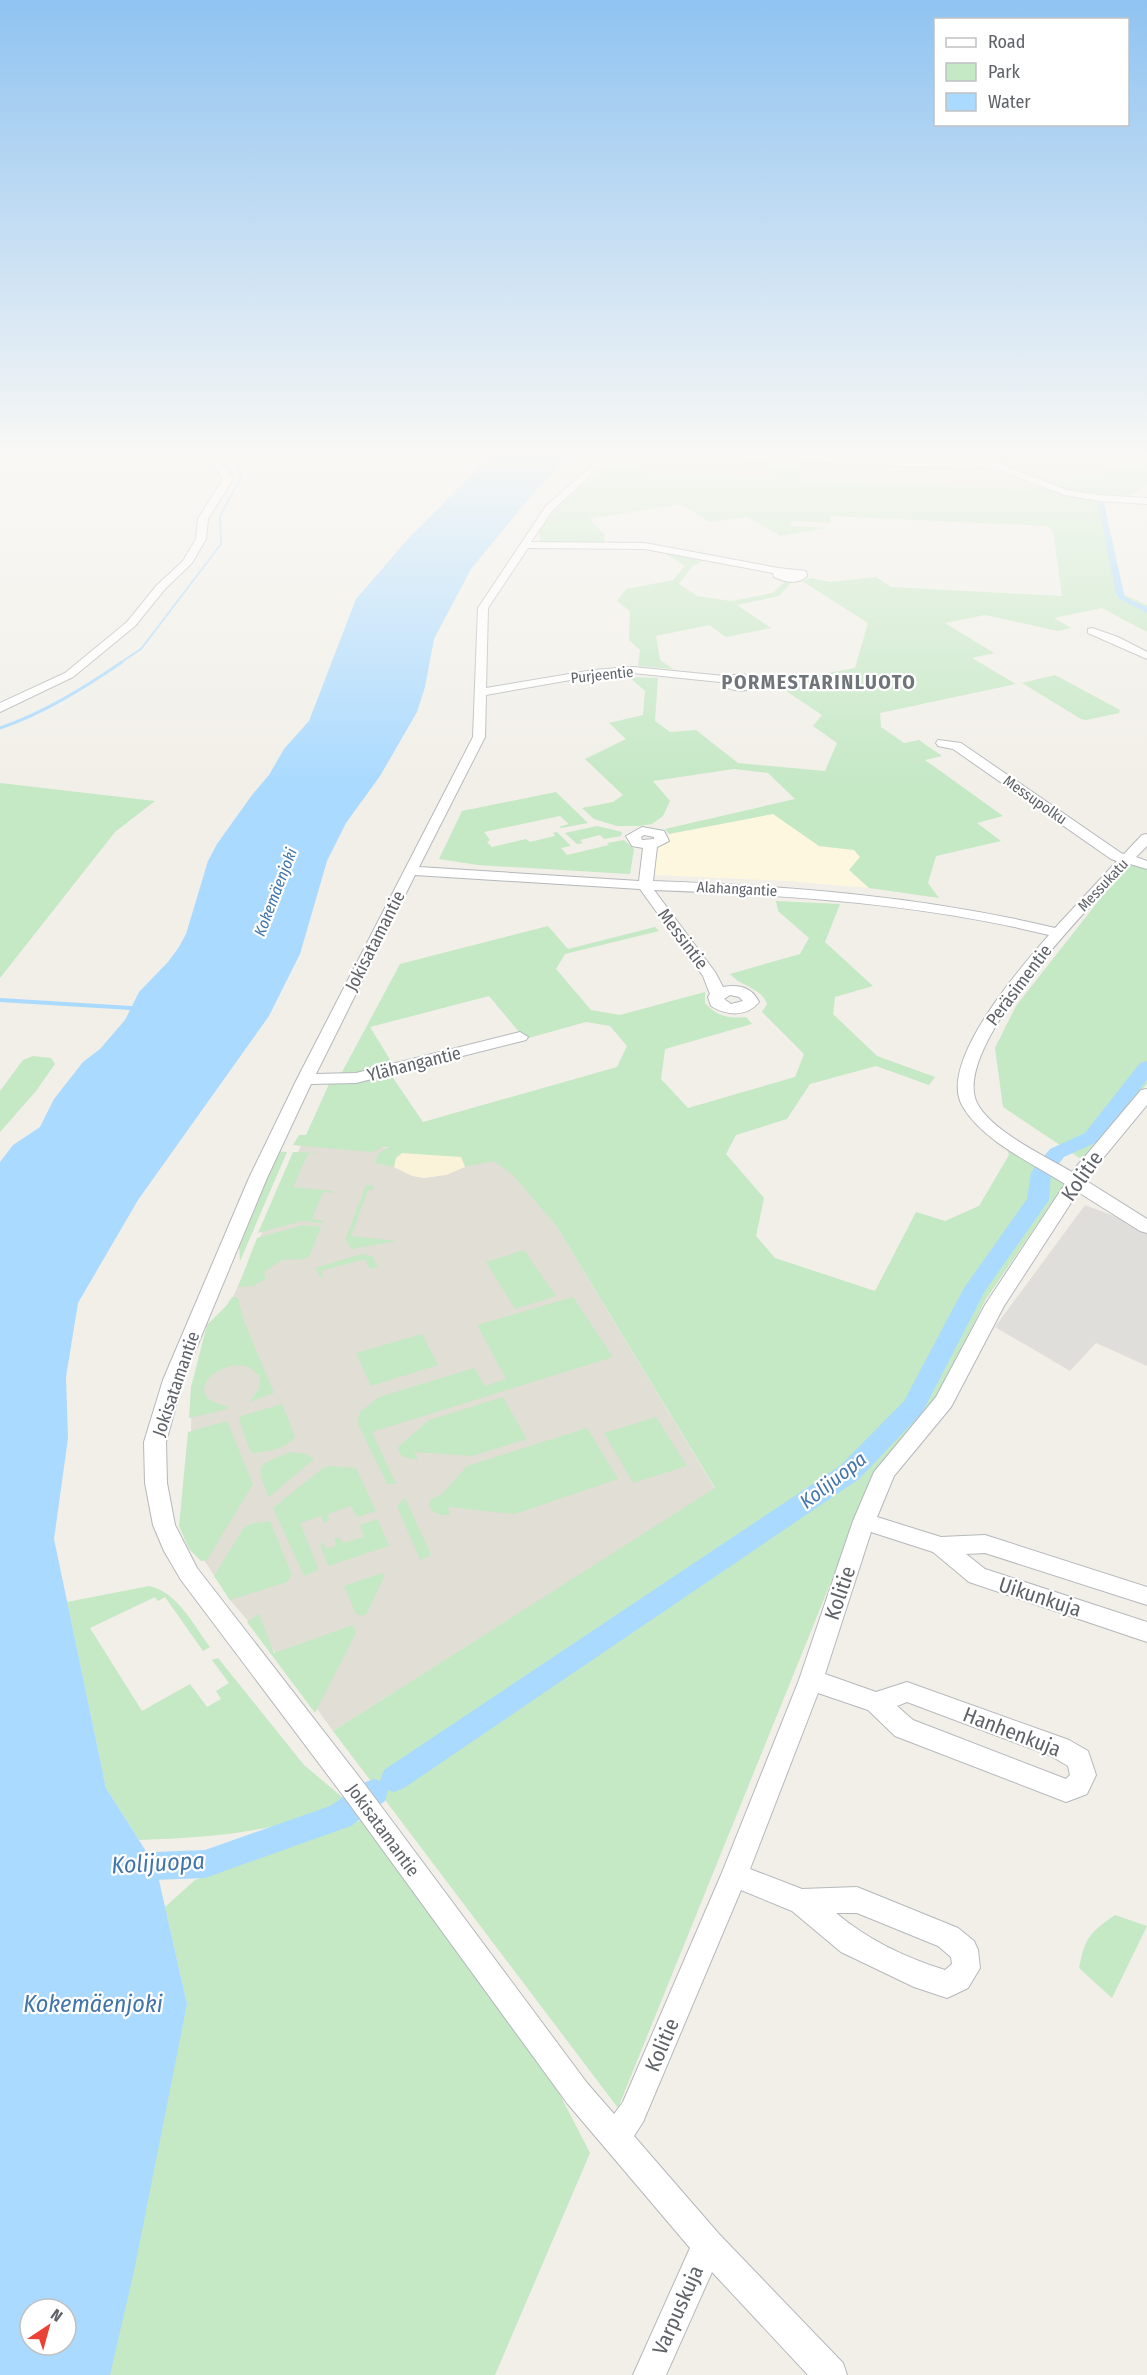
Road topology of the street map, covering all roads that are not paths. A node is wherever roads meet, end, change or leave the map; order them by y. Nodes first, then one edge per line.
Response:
1 (188, 562) edge
2 (513, 562) edge
3 (726, 562) edge
4 (778, 572) dead end
5 (1092, 631) dead end
6 (1147, 656) edge
7 (724, 680) dead end
8 (480, 693) junction
9 (0, 708) edge
10 (942, 743) dead end
11 (1147, 838) edge
12 (651, 845) dead end
13 (1127, 860) junction
14 (1147, 865) edge
15 (412, 871) junction
16 (646, 885) junction
17 (1058, 933) junction
18 (718, 994) dead end
19 (520, 1037) dead end
20 (305, 1079) junction
21 (1147, 1094) edge
22 (1070, 1178) junction
23 (1147, 1227) edge
24 (864, 1521) junction
25 (942, 1546) junction
26 (1147, 1596) edge
27 (1147, 1632) edge
28 (811, 1680) junction
29 (876, 1702) junction
30 (734, 1875) junction
31 (802, 1902) junction
32 (615, 2139) junction
33 (708, 2245) junction
34 (649, 2375) edge
35 (831, 2375) edge

1 - 9 street
2 - 8 street, Jokisatamantie
3 - 4 street
5 - 6 street
7 - 8 street, Purjeentie
8 - 15 street, Jokisatamantie
10 - 13 street, Messupolku
11 - 13 street, Messukatu
12 - 16 street
13 - 14 street, Messupolku
13 - 17 street, Messukatu
15 - 16 street, Alahangantie
15 - 20 street, Jokisatamantie
16 - 17 street, Alahangantie
16 - 18 street, Messintie
17 - 22 street, Peräsimentie
19 - 20 street, Ylähangantie
20 - 32 street, Jokisatamantie
21 - 22 street, Kolitie
22 - 23 street, Peräsimentie
22 - 24 street, Kolitie
24 - 25 street, Uikunkuja
24 - 28 street, Kolitie
25 - 26 street, Uikunkuja
25 - 27 street, Uikunkuja
28 - 29 street, Hanhenkuja
28 - 30 street, Kolitie
29 - 29 street, Hanhenkuja
30 - 31 street
30 - 32 street, Kolitie
31 - 31 street
32 - 33 street, Jokisatamantie
33 - 34 street, Varpuskuja
33 - 35 street, Jokisatamantie

